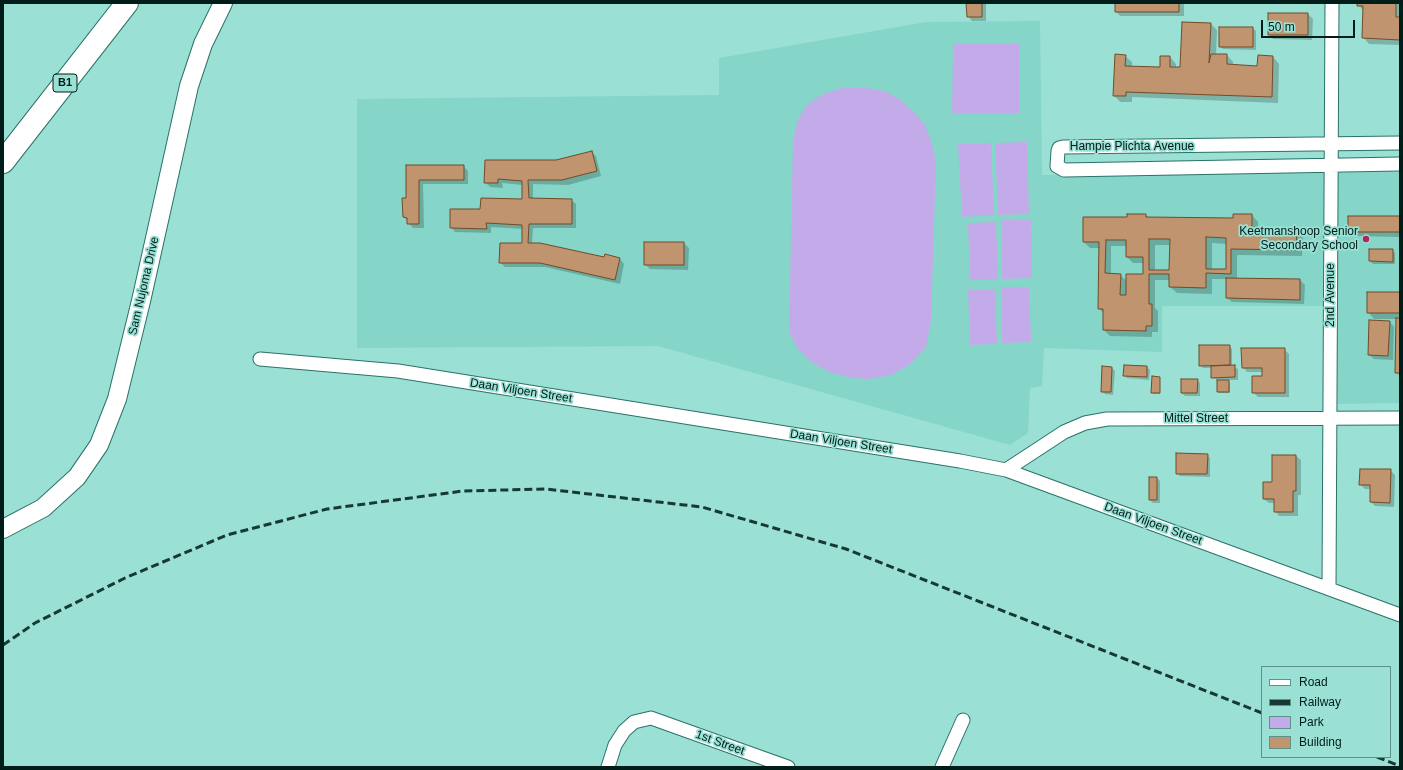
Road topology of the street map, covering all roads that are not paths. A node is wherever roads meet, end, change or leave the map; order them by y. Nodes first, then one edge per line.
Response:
1 (127, 3) edge
2 (223, 3) edge
3 (1332, 3) edge
4 (1332, 143) junction
5 (1400, 143) edge
6 (3, 162) edge
7 (1332, 164) junction
8 (1400, 164) edge
9 (260, 359) dead end
10 (1331, 418) junction
11 (1400, 418) edge
12 (1006, 470) junction
13 (3, 529) edge
14 (1330, 588) junction
15 (1400, 615) edge
16 (963, 720) dead end
17 (608, 767) edge
18 (788, 767) edge
19 (942, 767) edge

1 - 6 highway, B1
2 - 13 main road, Sam Nujoma Drive
3 - 4 street, 2nd Avenue
4 - 5 street, Hampie Plichta Avenue
4 - 7 street, 2nd Avenue
4 - 7 street, Hampie Plichta Avenue
7 - 8 street, Hampie Plichta Avenue
7 - 10 street, 2nd Avenue
9 - 12 street, Daan Viljoen Street
10 - 11 street, Mittel Street
10 - 12 street, Mittel Street
10 - 14 street, 2nd Avenue
12 - 14 street, Daan Viljoen Street
14 - 15 street, Daan Viljoen Street
16 - 19 street
17 - 18 street, 1st Street

